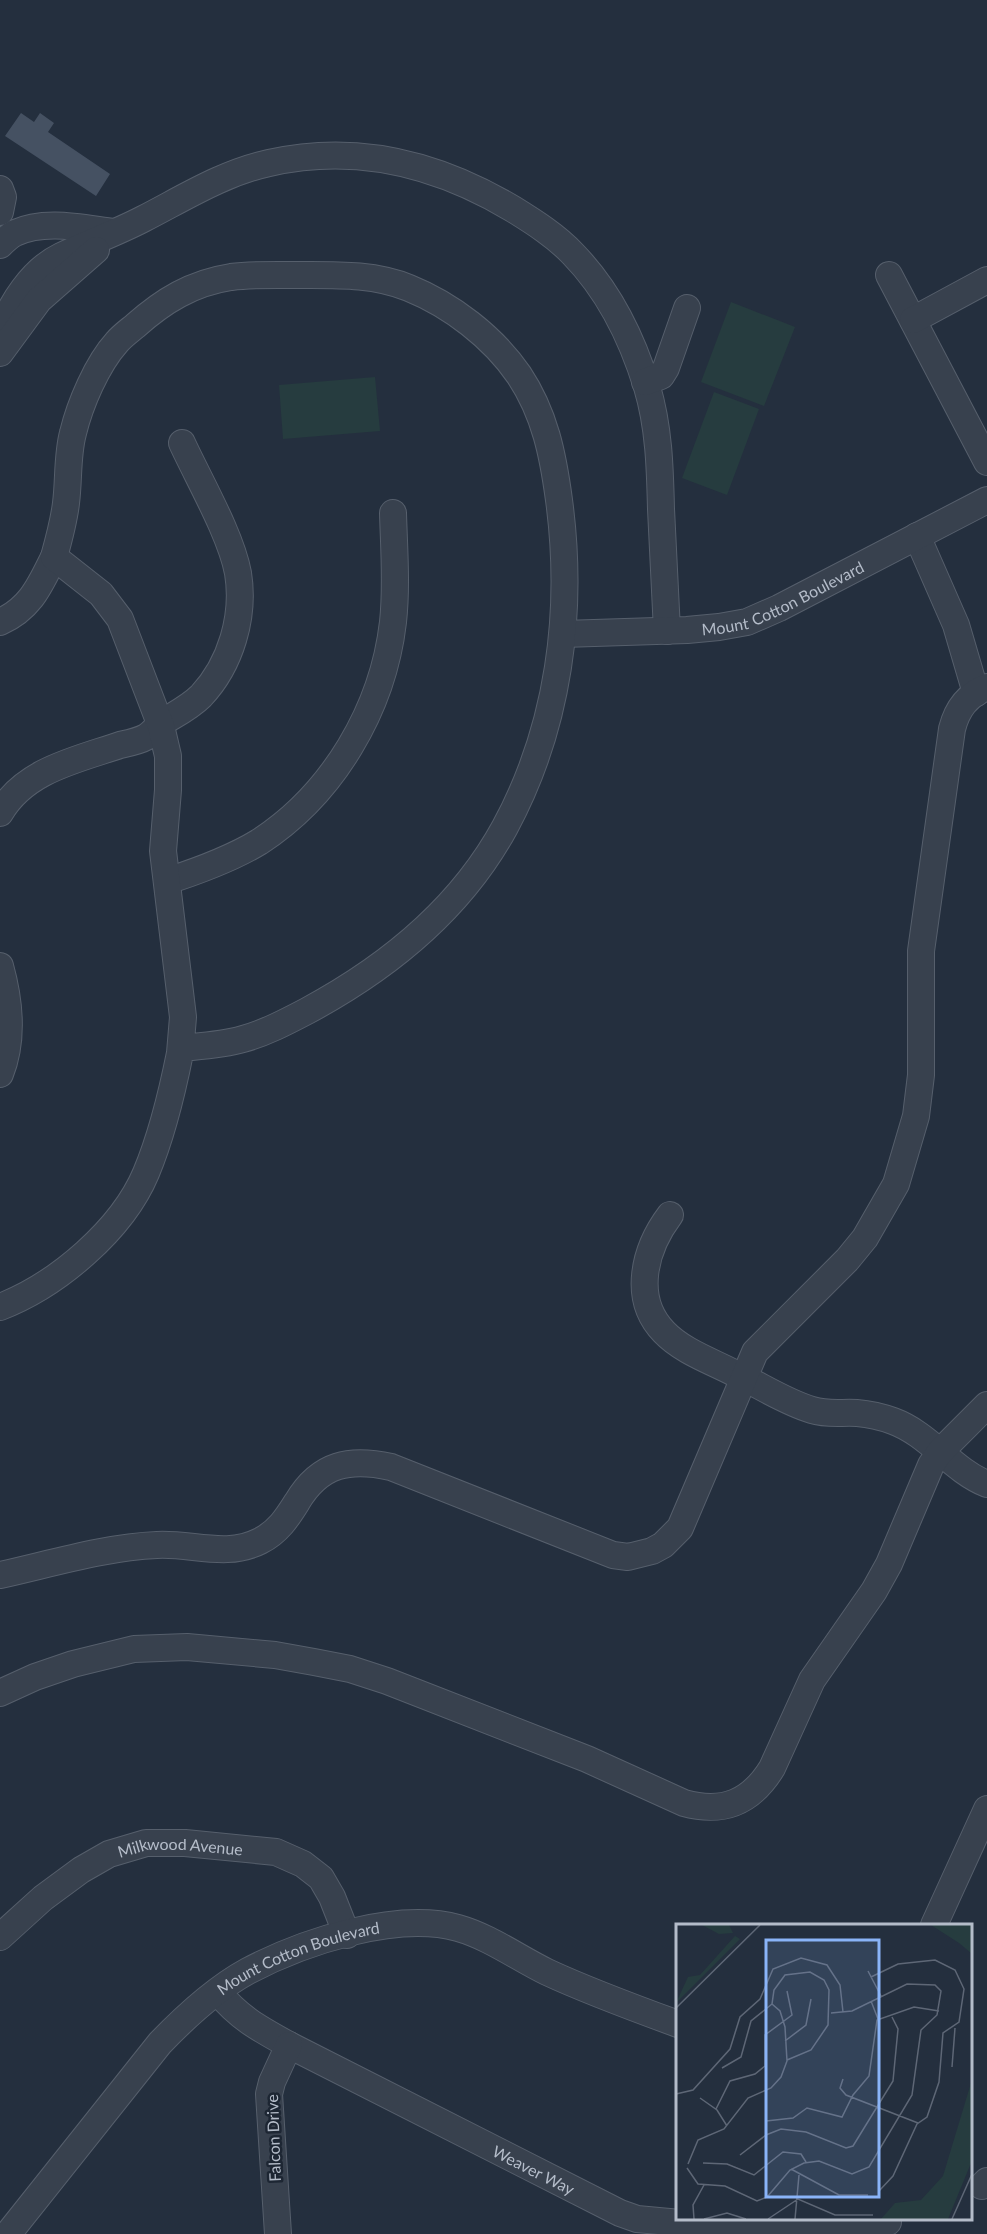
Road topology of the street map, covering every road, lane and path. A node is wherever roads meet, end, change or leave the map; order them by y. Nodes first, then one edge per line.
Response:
1 (0, 189) edge
2 (0, 212) edge
3 (117, 233) junction
4 (0, 245) edge
5 (889, 275) dead end
6 (987, 280) edge
7 (687, 308) dead end
8 (913, 320) junction
9 (2, 342) edge
10 (645, 382) junction
11 (182, 443) dead end
12 (987, 462) edge
13 (987, 500) edge
14 (393, 513) dead end
15 (917, 536) junction
16 (54, 556) junction
17 (0, 621) edge
18 (667, 631) junction
19 (562, 634) junction
20 (981, 690) edge
21 (160, 723) junction
22 (0, 813) edge
23 (167, 881) junction
24 (0, 966) edge
25 (181, 1048) junction
26 (0, 1074) edge
27 (670, 1215) dead end
28 (0, 1307) edge
29 (744, 1377) junction
30 (987, 1405) edge
31 (940, 1452) junction
32 (987, 1484) edge
33 (0, 1575) edge
34 (0, 1693) edge
35 (987, 1809) edge
36 (934, 1924) edge
37 (347, 1935) junction
38 (0, 1937) edge
39 (218, 1992) junction
40 (676, 2023) edge
41 (289, 2045) junction
42 (888, 2222) dead end
43 (8, 2234) edge
44 (278, 2234) edge

1 - 2 street
3 - 4 street
3 - 9 street
3 - 10 street
5 - 8 street
6 - 8 street
7 - 10 street
8 - 12 street
10 - 18 street
11 - 21 street
13 - 15 street, Mount Cotton Boulevard
14 - 23 street
15 - 18 street, Mount Cotton Boulevard
15 - 20 street
16 - 17 street
16 - 19 street
16 - 21 street
18 - 19 street, Mount Cotton Boulevard
19 - 25 street
20 - 29 street
21 - 22 street
21 - 23 street
23 - 25 street
24 - 26 street
25 - 28 street
27 - 29 street
29 - 31 street
29 - 33 street
30 - 31 street
31 - 32 street
31 - 34 street
35 - 36 street
37 - 38 street, Milkwood Avenue
37 - 39 street, Mount Cotton Boulevard
37 - 40 street, Mount Cotton Boulevard
39 - 41 street, Weaver Way
39 - 43 street, Mount Cotton Boulevard
41 - 42 street, Weaver Way
41 - 44 street, Falcon Drive

